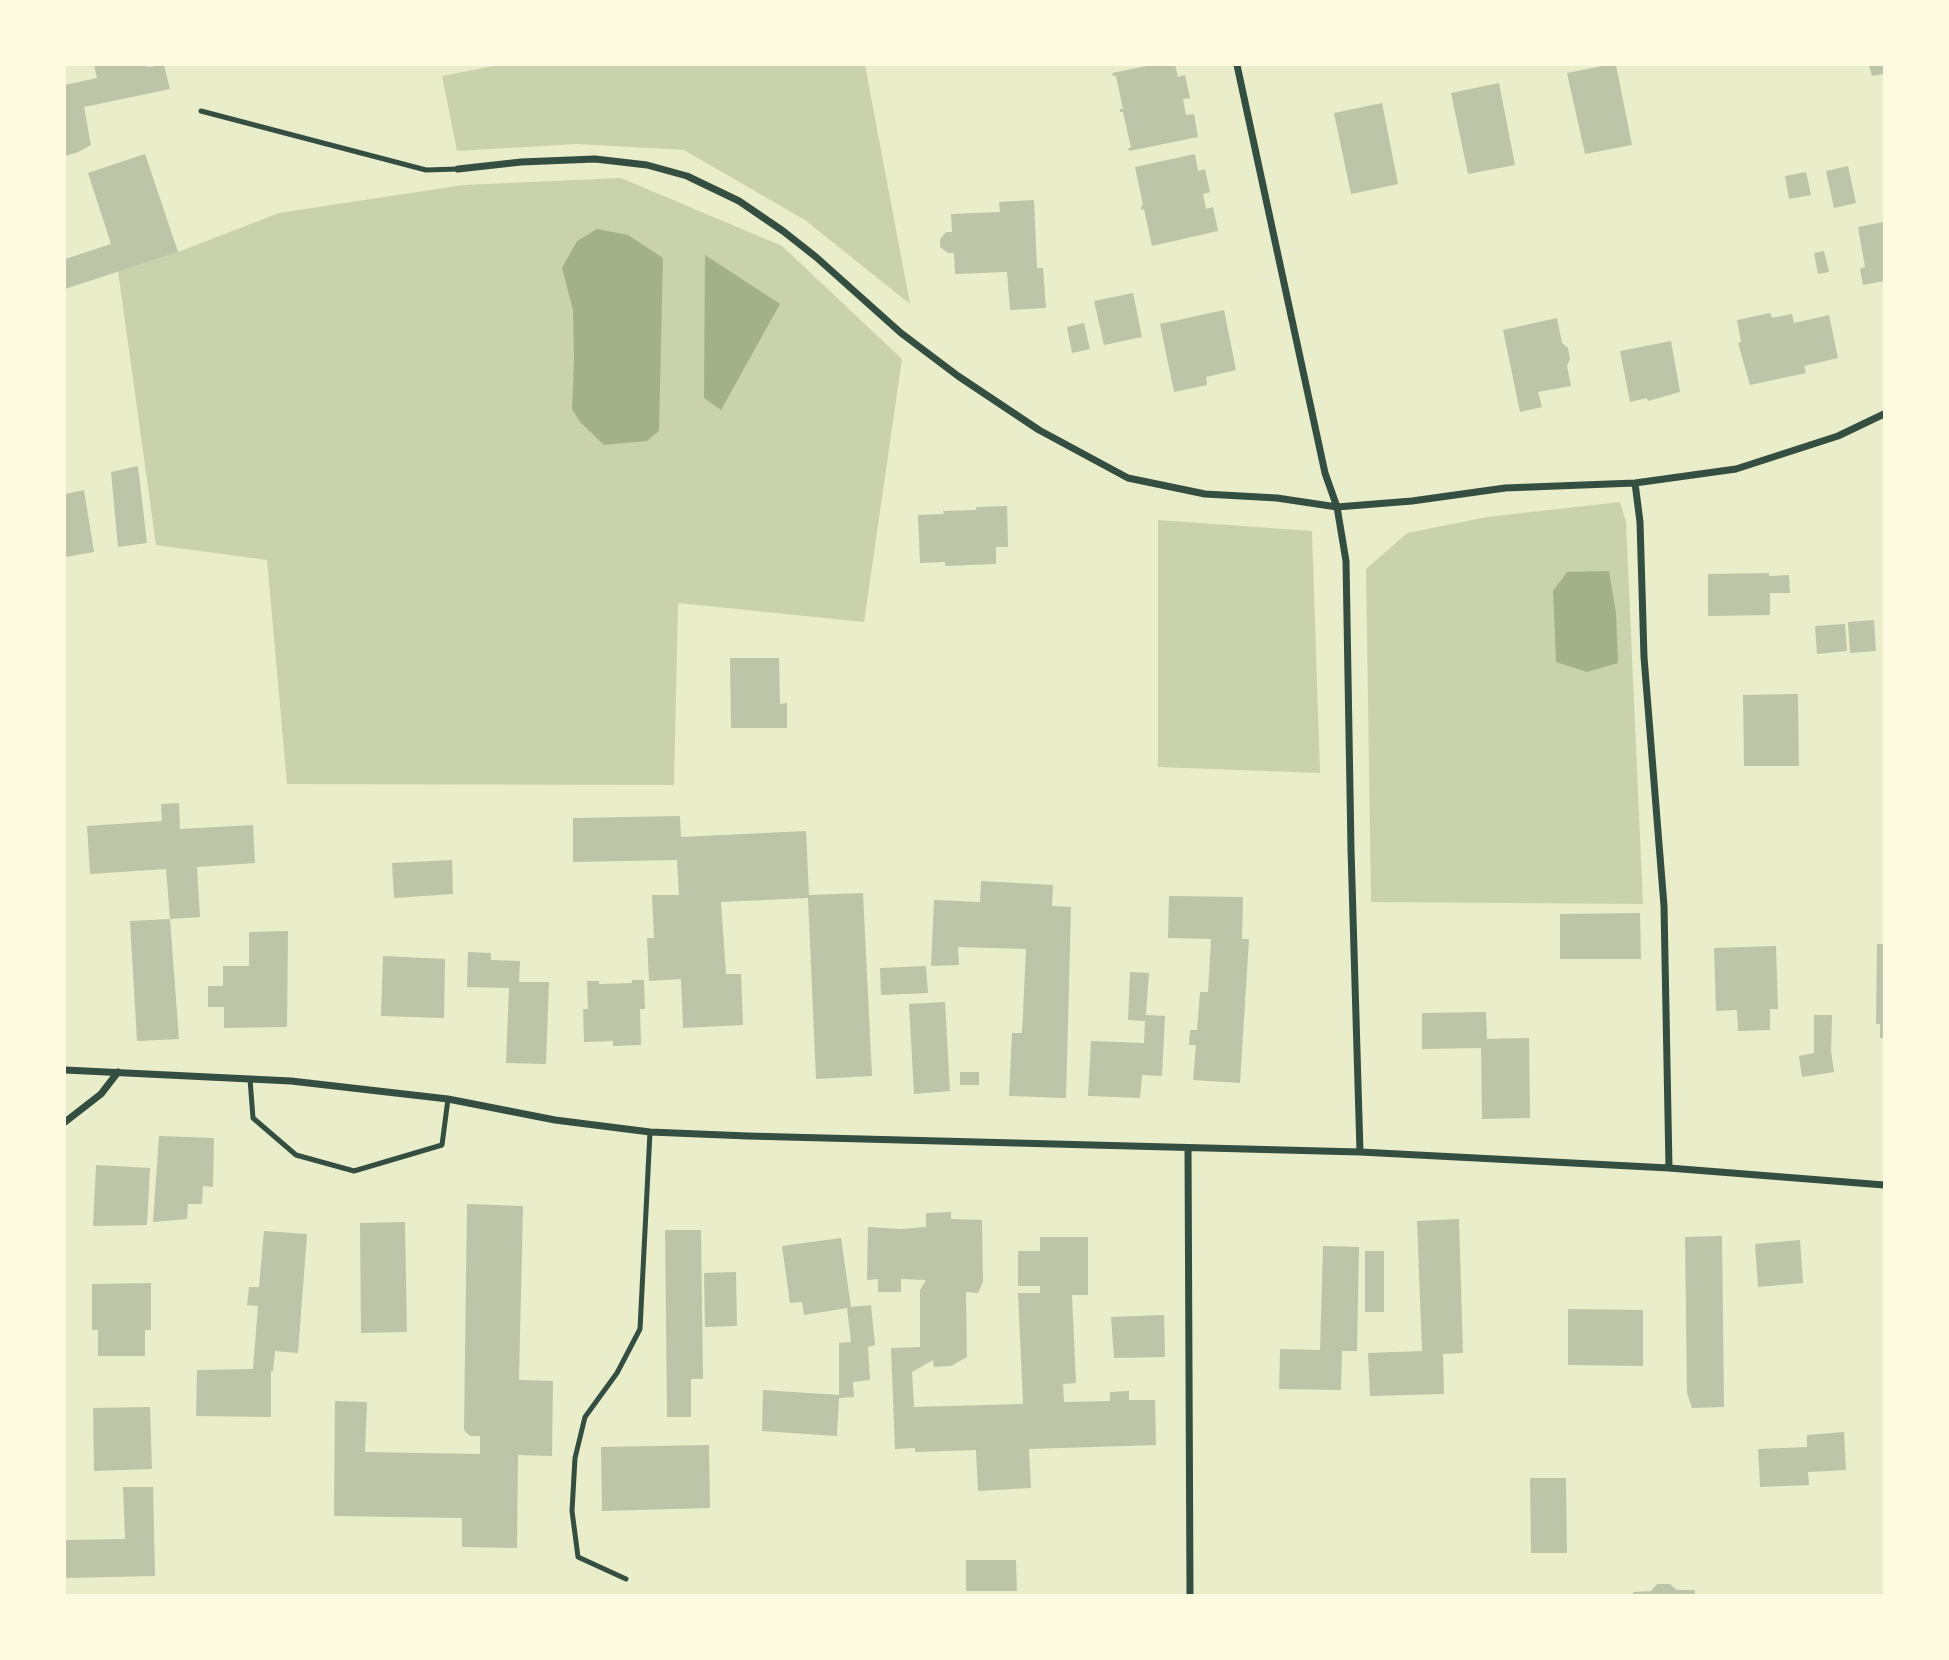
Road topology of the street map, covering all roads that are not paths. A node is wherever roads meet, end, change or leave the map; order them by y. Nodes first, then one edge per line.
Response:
1 (1237, 65) edge
2 (201, 111) dead end
3 (458, 169) joint
4 (1884, 414) edge
5 (1635, 483) junction
6 (1337, 507) junction
7 (65, 1070) edge
8 (118, 1072) junction
9 (250, 1079) junction
10 (448, 1099) junction
11 (65, 1122) edge
12 (650, 1132) junction
13 (1188, 1147) junction
14 (1360, 1152) junction
15 (1669, 1168) junction
16 (1884, 1185) edge
17 (626, 1579) dead end
18 (1190, 1595) edge

1 - 6 street
2 - 3 lane
3 - 6 street
4 - 5 street
5 - 6 street
5 - 15 street
6 - 14 street
7 - 8 street
8 - 9 street
8 - 11 street
9 - 10 street
9 - 10 lane
10 - 12 street
12 - 13 street
12 - 17 lane
13 - 14 street
13 - 18 street
14 - 15 street
15 - 16 street

